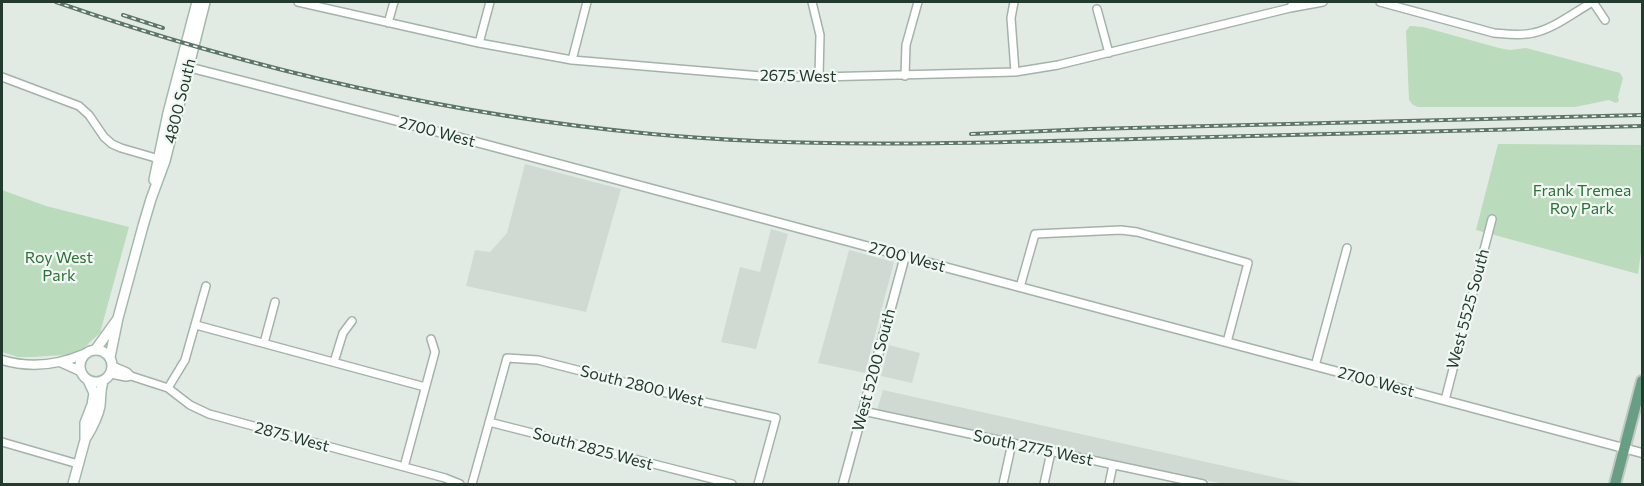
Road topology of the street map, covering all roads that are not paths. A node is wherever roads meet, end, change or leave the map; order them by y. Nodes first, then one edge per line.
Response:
1 (197, 2) edge
2 (205, 2) edge
3 (298, 2) edge
4 (394, 2) edge
5 (490, 2) edge
6 (587, 2) edge
7 (812, 2) edge
8 (918, 2) edge
9 (1014, 2) edge
10 (1323, 2) edge
11 (1380, 2) edge
12 (1593, 2) edge
13 (1292, 5) edge
14 (1097, 9) dead end
15 (1605, 20) dead end
16 (388, 23) junction
17 (479, 43) junction
18 (1109, 53) junction
19 (572, 60) junction
20 (188, 67) junction
21 (1015, 72) junction
22 (905, 76) junction
23 (2, 77) edge
24 (819, 77) junction
25 (169, 107) junction
26 (157, 159) junction
27 (151, 199) junction
28 (1492, 219) dead end
29 (1347, 248) dead end
30 (904, 256) junction
31 (206, 286) dead end
32 (1020, 287) junction
33 (276, 302) dead end
34 (118, 318) junction
35 (352, 321) dead end
36 (195, 325) junction
37 (431, 339) dead end
38 (1227, 342) junction
39 (264, 343) junction
40 (96, 349) junction
41 (84, 354) junction
42 (2, 360) edge
43 (60, 362) junction
44 (334, 362) junction
45 (111, 366) junction
46 (1315, 366) junction
47 (80, 371) junction
48 (88, 381) junction
49 (103, 381) junction
50 (1642, 381) edge
51 (425, 387) junction
52 (168, 388) junction
53 (1445, 400) junction
54 (863, 411) junction
55 (489, 422) junction
56 (85, 440) junction
57 (2, 442) edge
58 (1012, 443) junction
59 (1625, 448) junction
60 (1051, 452) junction
61 (1642, 453) edge
62 (78, 464) junction
63 (1113, 465) junction
64 (404, 467) junction
65 (1179, 482) edge
66 (73, 484) edge
67 (460, 484) edge
68 (472, 484) edge
69 (732, 484) edge
70 (758, 484) edge
71 (843, 484) edge
72 (1003, 484) edge
73 (1044, 484) edge
74 (1109, 484) edge
75 (1203, 484) edge
76 (1615, 484) edge

1 - 25 main road, 4800 South
2 - 20 main road, 4800 South
3 - 16 street, 2675 West
4 - 16 street
5 - 17 street
6 - 19 street
7 - 24 street
8 - 22 street
9 - 21 street
10 - 13 street, 2675 West
11 - 12 street
12 - 15 street
13 - 18 street, 2675 West
14 - 18 street
16 - 17 street, 2675 West
17 - 19 street, 2675 West
18 - 21 street, 2675 West
19 - 24 street, 2675 West
20 - 25 main road
20 - 27 main road, 4800 South
20 - 30 street, 2700 West
21 - 22 street, 2675 West
22 - 24 street, 2675 West
23 - 26 street
25 - 26 main road, 4800 South
26 - 27 main road, 4800 South
27 - 34 main road, 4800 South
28 - 53 street, West 5525 South
29 - 46 street
30 - 32 street, 2700 West
30 - 54 street, West 5200 South
31 - 36 street
32 - 38 street, 2700 West
32 - 38 street
33 - 39 street
34 - 40 main road, 4800 South
34 - 45 main road, 4800 South
35 - 44 street
36 - 39 street
36 - 52 street
37 - 51 street
38 - 46 street, 2700 West
39 - 44 street
40 - 41 main road
40 - 45 main road
41 - 43 street
41 - 47 main road
42 - 43 street
43 - 47 street
44 - 51 street
45 - 49 main road
45 - 52 street, 2875 West
46 - 53 street, 2700 West
47 - 48 main road
48 - 49 main road
48 - 56 main road
49 - 56 main road
50 - 59 main road
51 - 64 street
52 - 64 street, 2875 West
53 - 59 street, 2700 West
54 - 58 street, South 2775 West
54 - 71 street, West 5200 South
55 - 68 street
55 - 69 street, South 2825 West
55 - 70 street, South 2800 West
56 - 62 main road
57 - 62 street
58 - 60 street, South 2775 West
58 - 72 street
59 - 61 street, 2700 West
59 - 76 main road
60 - 63 street, South 2775 West
60 - 73 street
62 - 66 main road
63 - 65 street, South 2775 West
63 - 74 street
64 - 67 street, 2875 West
65 - 75 street, South 2775 West

